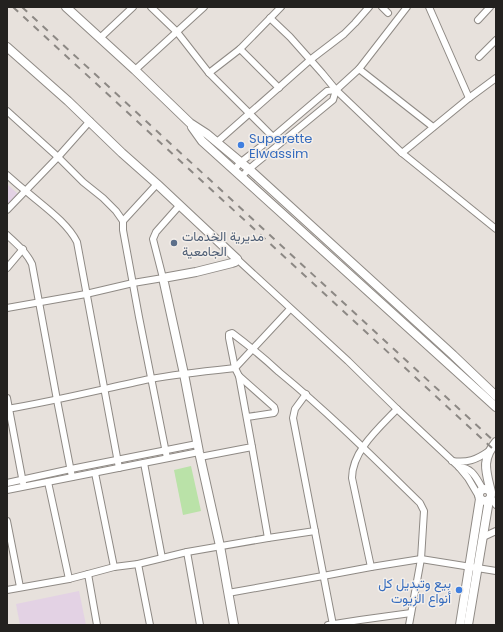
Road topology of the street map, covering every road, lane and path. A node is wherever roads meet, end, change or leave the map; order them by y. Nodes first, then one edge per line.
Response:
1 (66, 7) edge
2 (133, 7) edge
3 (150, 7) edge
4 (204, 7) edge
5 (281, 7) edge
6 (369, 7) edge
7 (382, 7) edge
8 (407, 7) edge
9 (429, 7) edge
10 (490, 7) edge
11 (388, 13) dead end
12 (270, 18) junction
13 (478, 20) dead end
14 (177, 32) junction
15 (100, 38) junction
16 (496, 40) edge
17 (7, 47) edge
18 (240, 49) junction
19 (479, 57) dead end
20 (310, 60) junction
21 (359, 69) junction
22 (135, 70) junction
23 (209, 73) junction
24 (496, 78) edge
25 (279, 88) junction
26 (336, 90) junction
27 (469, 98) junction
28 (7, 111) edge
29 (250, 114) junction
30 (90, 121) junction
31 (190, 123) junction
32 (433, 127) junction
33 (273, 137) junction
34 (217, 142) junction
35 (402, 153) junction
36 (58, 157) junction
37 (241, 162) junction
38 (249, 169) junction
39 (234, 170) junction
40 (7, 175) edge
41 (242, 176) junction
42 (157, 184) junction
43 (25, 191) junction
44 (180, 206) junction
45 (7, 210) edge
46 (123, 221) junction
47 (496, 229) edge
48 (7, 234) edge
49 (23, 249) junction
50 (237, 259) junction
51 (7, 268) edge
52 (163, 278) junction
53 (133, 283) junction
54 (86, 294) junction
55 (39, 302) junction
56 (7, 308) edge
57 (290, 309) junction
58 (252, 349) junction
59 (235, 368) junction
60 (184, 374) junction
61 (240, 376) junction
62 (151, 379) junction
63 (104, 390) junction
64 (306, 394) junction
65 (496, 396) edge
66 (7, 398) edge
67 (487, 398) junction
68 (57, 400) junction
69 (496, 407) edge
70 (8, 409) edge
71 (397, 409) junction
72 (496, 412) edge
73 (247, 417) junction
74 (496, 442) edge
75 (362, 446) junction
76 (252, 447) junction
77 (166, 451) junction
78 (199, 451) junction
79 (489, 451) junction
80 (167, 458) junction
81 (118, 460) junction
82 (452, 461) junction
83 (144, 463) junction
84 (119, 468) junction
85 (70, 469) junction
86 (95, 473) junction
87 (72, 477) junction
88 (22, 480) junction
89 (48, 482) junction
90 (7, 483) edge
91 (23, 486) junction
92 (7, 490) edge
93 (485, 494) junction
94 (496, 505) edge
95 (7, 521) edge
96 (315, 531) junction
97 (496, 531) edge
98 (483, 536) junction
99 (268, 538) junction
100 (220, 546) junction
101 (187, 552) junction
102 (162, 558) junction
103 (421, 559) junction
104 (138, 564) junction
105 (114, 567) junction
106 (371, 567) junction
107 (473, 567) junction
108 (496, 571) edge
109 (88, 574) junction
110 (323, 576) junction
111 (69, 579) junction
112 (20, 587) junction
113 (7, 590) edge
114 (228, 593) junction
115 (411, 613) junction
116 (361, 622) edge
117 (97, 625) edge
118 (150, 625) edge
119 (200, 625) edge
120 (234, 625) edge
121 (331, 625) edge
122 (409, 625) edge
123 (460, 625) edge
124 (468, 625) edge

1 - 15 street
2 - 15 street
3 - 14 street
4 - 14 street
5 - 12 street
6 - 20 street
7 - 11 street
8 - 21 street
9 - 27 street
10 - 13 street
12 - 18 street
12 - 20 street
14 - 22 street
14 - 23 street
15 - 22 street
16 - 19 street
17 - 30 street
18 - 23 street
18 - 25 street
20 - 25 street
20 - 26 street
21 - 26 street
21 - 32 street
22 - 31 street
23 - 29 street
24 - 27 street
25 - 29 street
26 - 33 street
26 - 35 street
26 - 38 street
27 - 32 street
28 - 36 street
29 - 33 street
29 - 34 street
30 - 36 street
30 - 42 street
31 - 34 street
31 - 39 street
32 - 35 street
33 - 37 street
34 - 37 street
35 - 47 street
36 - 43 street
36 - 46 street
37 - 38 street
37 - 39 street
38 - 41 street
38 - 65 street
39 - 41 street
40 - 43 street
41 - 67 street
42 - 44 street
42 - 46 street
43 - 45 street
43 - 54 street
44 - 50 street
44 - 52 street
46 - 53 street
48 - 49 street
49 - 51 street
49 - 55 street
50 - 52 street
50 - 57 street
52 - 53 street
52 - 60 street
53 - 54 street
53 - 62 street
54 - 55 street
54 - 63 street
55 - 56 street
55 - 68 street
57 - 58 street
57 - 71 street
58 - 59 street
58 - 59 street
58 - 64 street
59 - 60 street
59 - 61 street
60 - 62 street
60 - 78 street
61 - 73 street
61 - 73 street
62 - 63 street
62 - 77 street
63 - 68 street
63 - 81 street
64 - 75 street
64 - 96 street
66 - 70 street
67 - 69 street
67 - 72 street
68 - 70 street
68 - 85 street
70 - 88 street
71 - 75 street
71 - 82 street
73 - 76 street
74 - 79 street
75 - 103 street
75 - 106 street
76 - 78 street
76 - 99 street
77 - 78 street
77 - 80 street
77 - 81 street
78 - 80 street
78 - 100 street
79 - 82 street
79 - 93 street
80 - 83 street
81 - 84 street
81 - 85 street
82 - 93 street
83 - 84 street
83 - 102 street
84 - 86 street
85 - 87 street
85 - 88 street
86 - 87 street
86 - 105 street
87 - 89 street
88 - 90 street
88 - 91 street
89 - 91 street
89 - 111 street
91 - 92 street
93 - 94 street
93 - 98 street
93 - 107 street
95 - 112 street
96 - 99 street
96 - 110 street
97 - 98 street
98 - 107 street
99 - 100 street
100 - 101 street
100 - 114 street
101 - 102 street
101 - 119 street
102 - 104 street
103 - 106 street
103 - 107 street
103 - 115 street
104 - 105 street
104 - 118 street
105 - 109 street
106 - 110 street
107 - 108 street
107 - 123 street
107 - 124 street
109 - 111 street
109 - 117 street
110 - 114 street
110 - 121 street
111 - 112 street
112 - 113 street
114 - 120 street
115 - 116 street
115 - 122 street
116 - 121 street

